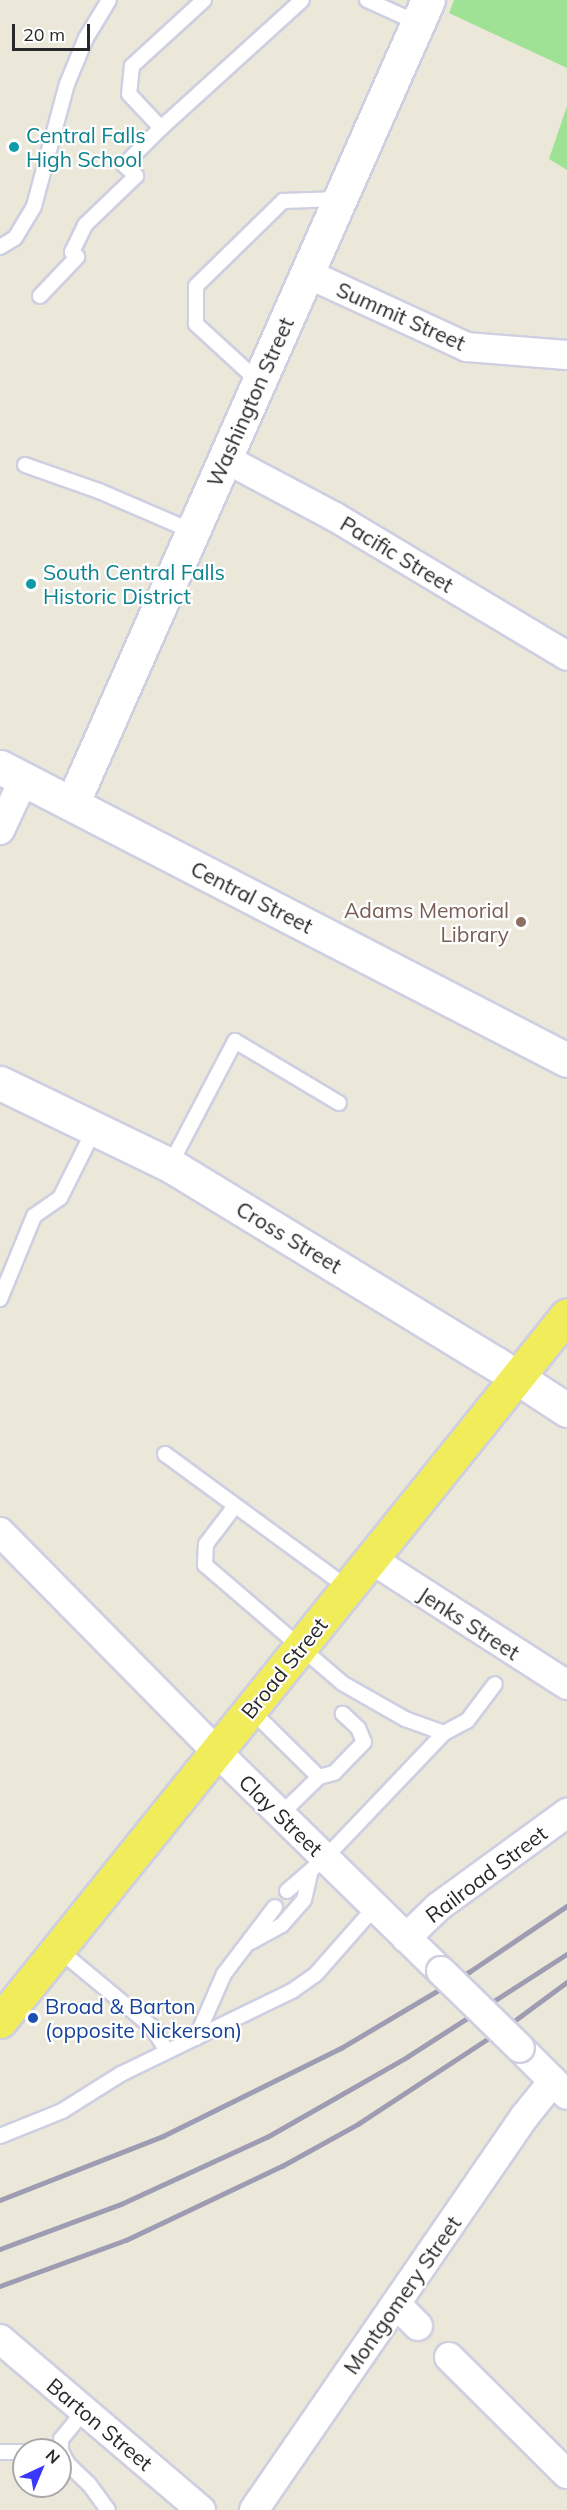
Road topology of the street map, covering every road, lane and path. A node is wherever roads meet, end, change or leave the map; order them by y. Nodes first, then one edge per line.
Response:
1 (109, 0) edge
2 (204, 0) edge
3 (302, 0) edge
4 (367, 0) edge
5 (423, 11) edge
6 (161, 128) junction
7 (341, 199) junction
8 (0, 247) edge
9 (308, 274) junction
10 (40, 296) dead end
11 (567, 355) edge
12 (259, 382) junction
13 (224, 459) junction
14 (25, 465) dead end
15 (192, 531) junction
16 (567, 656) edge
17 (12, 773) edge
18 (72, 804) junction
19 (0, 830) edge
20 (562, 1054) edge
21 (0, 1083) edge
22 (339, 1103) dead end
23 (95, 1128) junction
24 (170, 1166) junction
25 (0, 1299) edge
26 (567, 1315) edge
27 (517, 1378) junction
28 (567, 1410) edge
29 (165, 1454) dead end
30 (235, 1506) junction
31 (0, 1532) edge
32 (371, 1559) junction
33 (348, 1588) junction
34 (302, 1646) junction
35 (495, 1684) dead end
36 (567, 1685) edge
37 (251, 1710) junction
38 (342, 1714) dead end
39 (444, 1734) junction
40 (216, 1752) junction
41 (319, 1777) junction
42 (567, 1813) edge
43 (281, 1814) junction
44 (318, 1865) junction
45 (287, 1891) dead end
46 (275, 1907) dead end
47 (375, 1907) junction
48 (406, 1938) junction
49 (246, 1944) junction
50 (58, 1949) junction
51 (5, 2004) edge
52 (196, 2037) junction
53 (167, 2051) junction
54 (560, 2088) edge
55 (0, 2136) edge
56 (396, 2304) junction
57 (417, 2326) dead end
58 (0, 2339) edge
59 (449, 2358) dead end
60 (84, 2411) junction
61 (63, 2438) edge
62 (72, 2468) edge
63 (567, 2474) edge
64 (108, 2510) edge
65 (201, 2510) edge
66 (254, 2510) edge

1 - 8 lane
2 - 6 lane
3 - 6 lane
4 - 5 lane
5 - 7 main road, Washington Street
6 - 10 lane
7 - 9 main road, Washington Street
7 - 12 lane
9 - 11 street, Summit Street
9 - 12 main road, Washington Street
12 - 13 main road, Washington Street
13 - 15 main road, Washington Street
13 - 16 street, Pacific Street
14 - 15 lane
15 - 18 main road, Washington Street
17 - 18 main road, Central Street
17 - 19 street
18 - 20 main road, Central Street
21 - 23 main road, Cross Street
22 - 24 lane
23 - 24 main road, Cross Street
23 - 25 lane
24 - 27 main road, Cross Street
26 - 27 main road, Broad Street
27 - 28 main road, Cross Street
27 - 32 main road, Broad Street
29 - 30 lane
30 - 33 lane
30 - 34 lane
31 - 40 street, Clay Street
32 - 33 main road, Broad Street
32 - 36 street, Jenks Street
33 - 34 main road, Broad Street
34 - 37 main road, Broad Street
34 - 39 lane
35 - 39 lane
37 - 40 main road, Broad Street
37 - 41 lane
38 - 41 lane
39 - 44 lane
40 - 43 street, Clay Street
40 - 50 main road, Broad Street
41 - 43 lane
42 - 48 street, Railroad Street
43 - 44 street, Clay Street
44 - 45 lane
44 - 47 street, Clay Street
44 - 49 lane
46 - 49 lane
47 - 48 street, Clay Street
47 - 52 lane
48 - 54 street, Clay Street, bridge
49 - 52 lane
50 - 51 main road, Broad Street
50 - 53 lane
52 - 53 lane
53 - 55 lane
54 - 56 street, Montgomery Street
56 - 57 street
56 - 66 street, Montgomery Street
58 - 60 street, Barton Street
59 - 63 street
60 - 61 lane
60 - 65 street, Barton Street
62 - 64 lane

